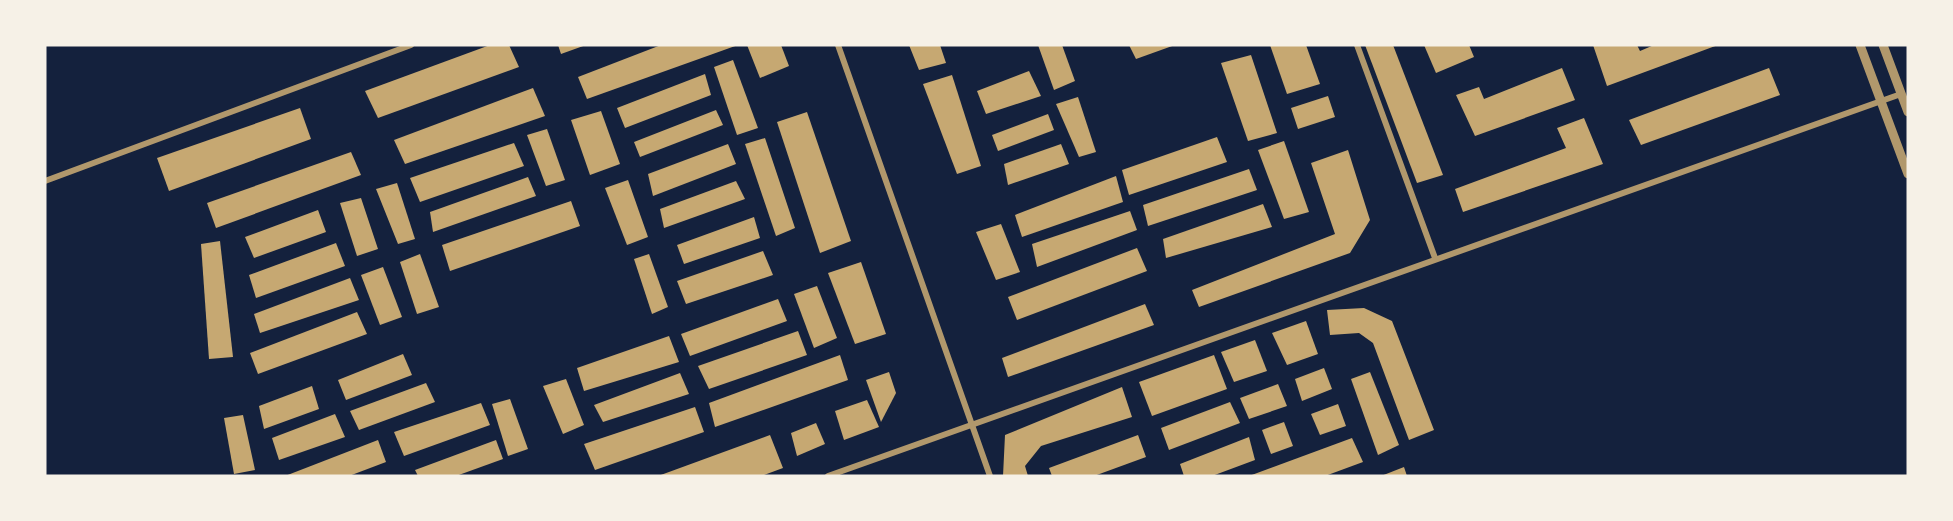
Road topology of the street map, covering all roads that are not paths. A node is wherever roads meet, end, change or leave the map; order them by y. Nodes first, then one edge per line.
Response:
1 (411, 45) edge
2 (838, 45) edge
3 (1357, 45) edge
4 (1860, 45) edge
5 (1882, 45) edge
6 (1901, 94) junction
7 (1881, 101) junction
8 (1908, 112) edge
9 (1908, 174) edge
10 (45, 181) edge
11 (1435, 258) junction
12 (972, 425) junction
13 (828, 476) edge
14 (990, 476) edge

1 - 10 street
2 - 12 street
3 - 11 street
4 - 7 street
5 - 6 street
6 - 7 street
6 - 8 street
7 - 9 street
7 - 11 street
11 - 12 street
12 - 13 street
12 - 14 street

